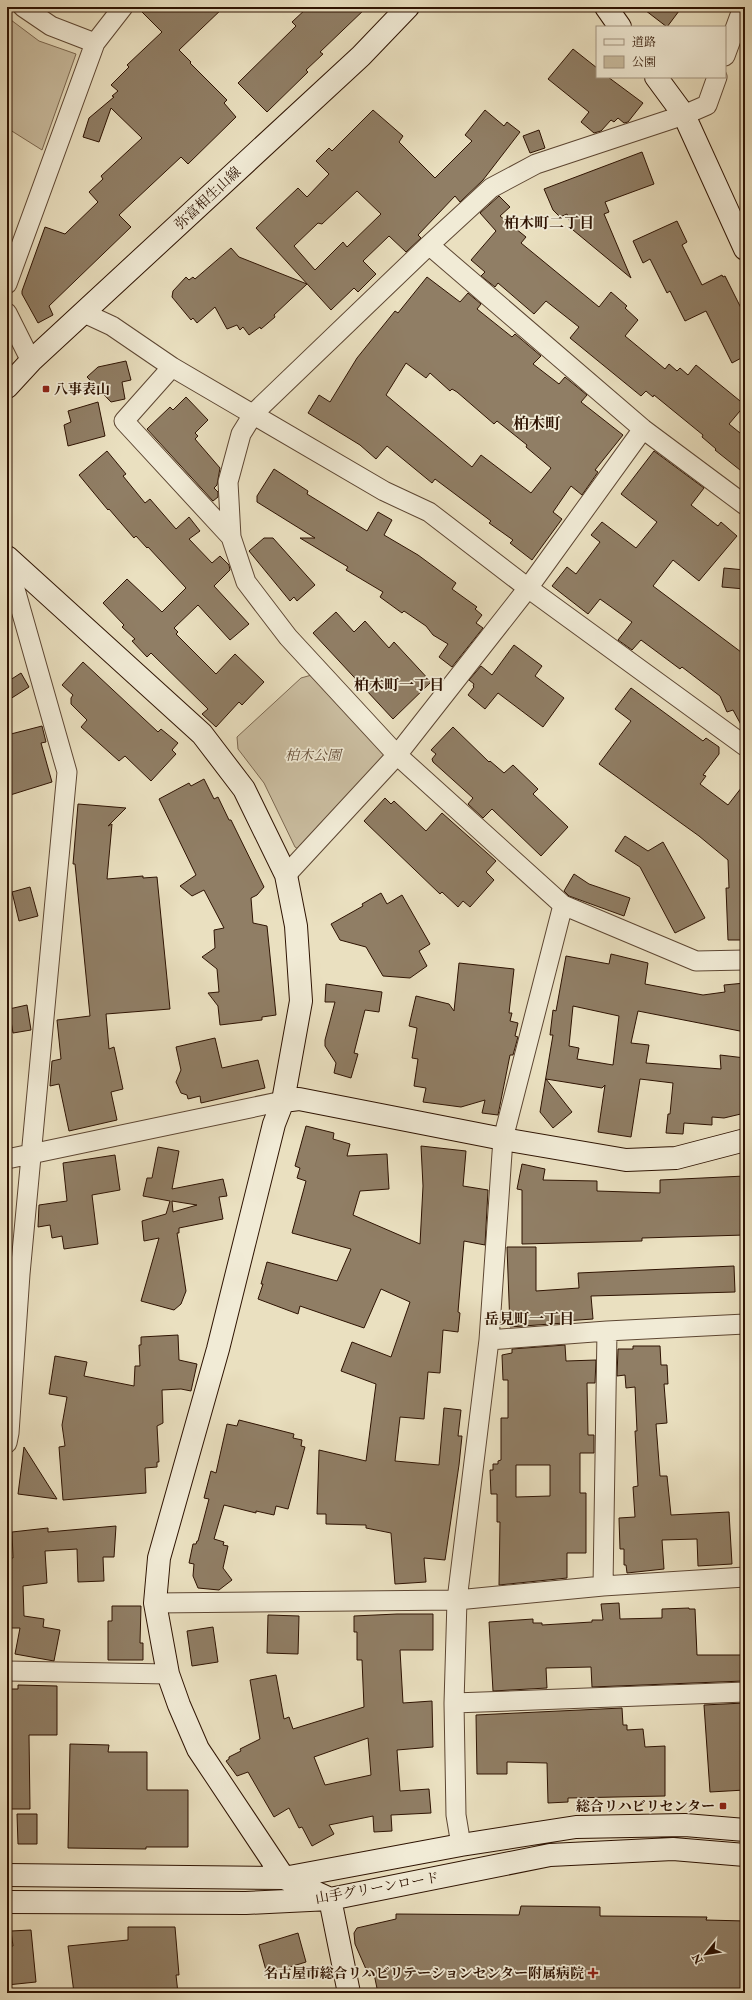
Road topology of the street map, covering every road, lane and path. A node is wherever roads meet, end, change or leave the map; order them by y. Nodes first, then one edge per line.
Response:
1 (23, 7) edge
2 (123, 7) edge
3 (408, 7) edge
4 (606, 7) edge
5 (743, 10) edge
6 (619, 26) edge
7 (95, 44) junction
8 (726, 53) edge
9 (657, 78) edge
10 (717, 78) edge
11 (684, 115) junction
12 (429, 245) junction
13 (745, 249) edge
14 (7, 284) edge
15 (7, 313) edge
16 (84, 313) junction
17 (32, 360) junction
18 (172, 367) junction
19 (7, 387) edge
20 (254, 413) junction
21 (643, 429) junction
22 (745, 505) edge
23 (231, 537) junction
24 (8, 558) edge
25 (528, 588) junction
26 (745, 746) edge
27 (397, 755) junction
28 (286, 874) junction
29 (563, 905) junction
30 (745, 960) edge
31 (283, 1101) junction
32 (503, 1139) junction
33 (745, 1140) edge
34 (32, 1154) junction
35 (7, 1158) edge
36 (745, 1324) edge
37 (607, 1330) junction
38 (489, 1340) junction
39 (7, 1443) edge
40 (745, 1578) edge
41 (603, 1586) junction
42 (458, 1600) junction
43 (155, 1602) junction
44 (7, 1671) edge
45 (168, 1674) junction
46 (745, 1692) edge
47 (454, 1703) junction
48 (745, 1830) edge
49 (461, 1845) junction
50 (745, 1855) edge
51 (7, 1876) edge
52 (284, 1878) junction
53 (330, 1899) junction
54 (7, 1902) edge
55 (349, 1993) edge

1 - 7 street
2 - 7 street
3 - 16 street, 弥富相生山線
4 - 6 street
5 - 8 street
7 - 14 street
9 - 11 street
10 - 11 street
11 - 12 street
11 - 13 street
12 - 20 street
12 - 21 street
15 - 17 street
16 - 17 street, 弥富相生山線
16 - 18 street
17 - 19 street, 弥富相生山線
18 - 20 street
18 - 23 street
20 - 23 street
20 - 25 street
21 - 22 street
21 - 25 street
23 - 27 street
24 - 28 street
24 - 34 street
25 - 26 street
25 - 27 street
27 - 28 street
27 - 29 street
28 - 31 street
29 - 30 street
29 - 32 street
31 - 32 street
31 - 34 street
31 - 43 street
32 - 33 street
32 - 38 street
34 - 35 street
34 - 39 street
36 - 37 street
37 - 38 street
37 - 41 street
38 - 42 street
40 - 41 street
41 - 42 street
42 - 43 street
42 - 47 street
43 - 45 street
44 - 45 street
45 - 52 street
46 - 47 street
47 - 49 street
48 - 49 street, 山手グリーンロード
49 - 52 street, 山手グリーンロード
50 - 53 street, 山手グリーンロード
51 - 52 street, 山手グリーンロード
52 - 53 street
53 - 54 street, 山手グリーンロード
53 - 55 street

